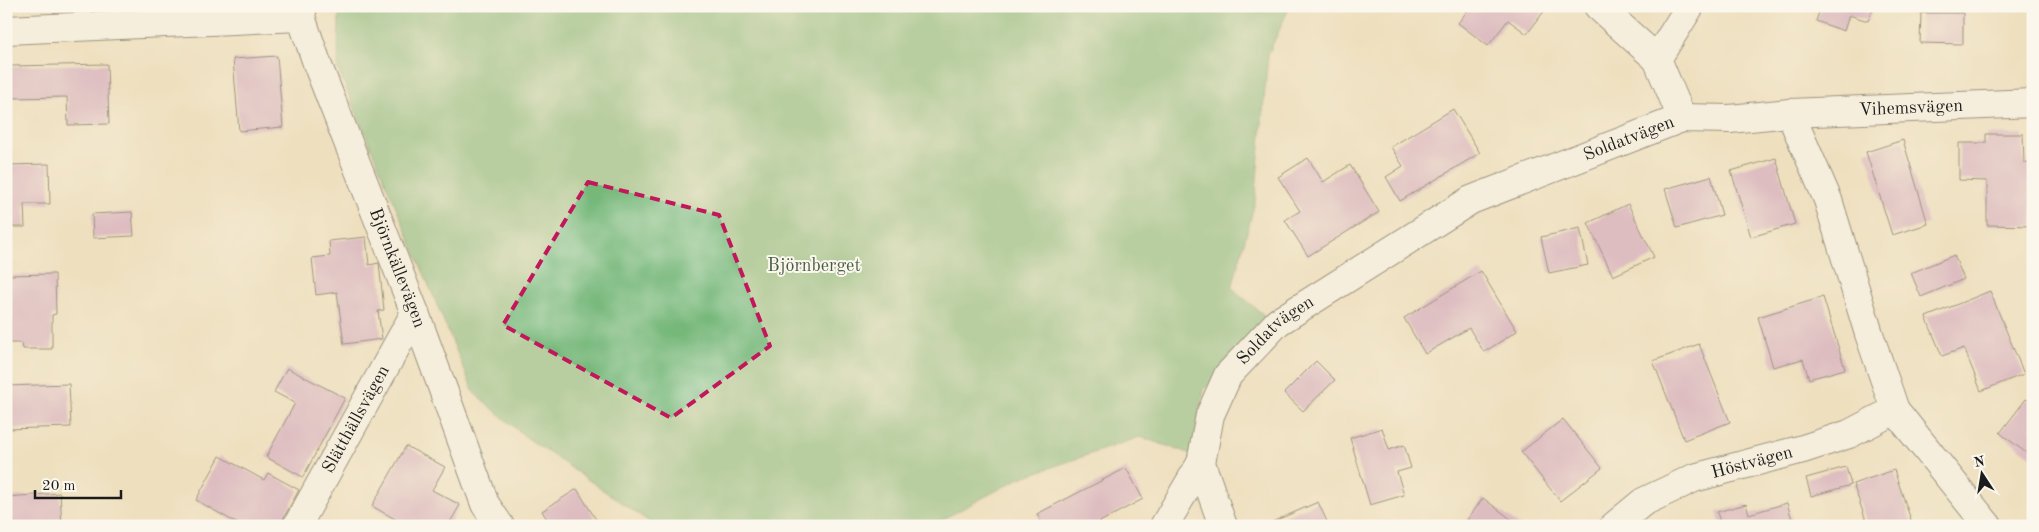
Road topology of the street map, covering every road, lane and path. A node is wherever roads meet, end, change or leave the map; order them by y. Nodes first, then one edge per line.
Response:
1 (1598, 6) edge
2 (1690, 6) edge
3 (302, 12) edge
4 (6, 30) edge
5 (1657, 59) junction
6 (2033, 103) edge
7 (1790, 113) junction
8 (1682, 118) junction
9 (415, 312) junction
10 (1895, 410) junction
11 (1201, 463) junction
12 (297, 526) edge
13 (500, 526) edge
14 (1164, 526) edge
15 (1223, 526) edge
16 (1614, 526) edge
17 (1988, 526) edge

1 - 5 street
2 - 5 street
3 - 4 street
3 - 9 street, Björnkällevägen
5 - 8 street
6 - 7 street, Vihemsvägen
7 - 8 street, Soldatvägen
7 - 10 street
8 - 11 street, Soldatvägen
9 - 12 street, Slätthällsvägen
9 - 13 street, Björnkällevägen
10 - 16 street, Höstvägen
10 - 17 street
11 - 14 street
11 - 15 street, Soldatvägen

